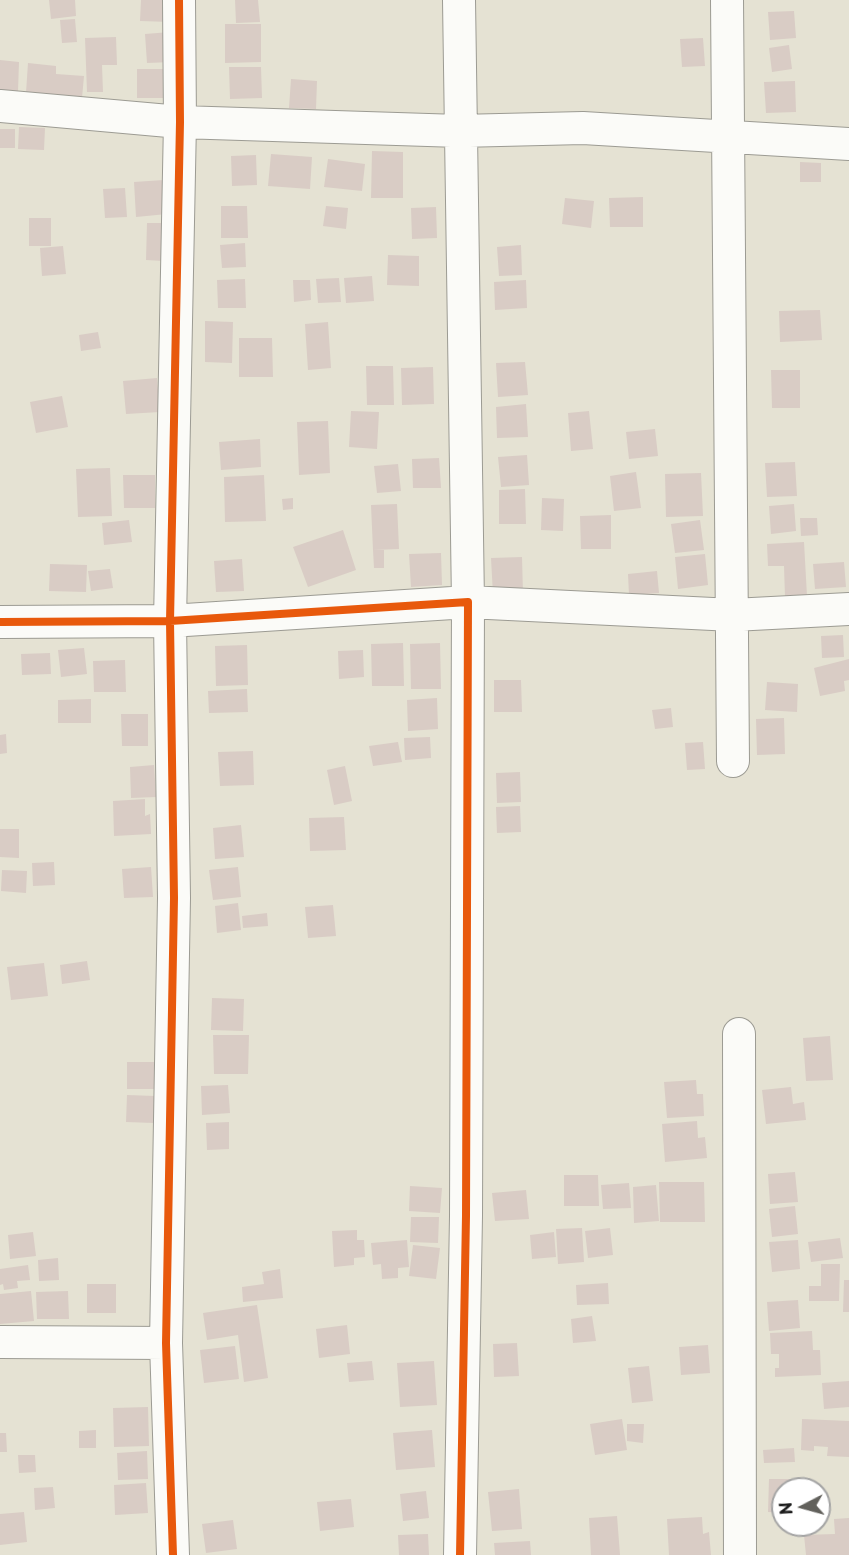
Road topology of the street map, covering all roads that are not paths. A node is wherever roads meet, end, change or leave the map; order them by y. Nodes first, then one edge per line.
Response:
1 (179, 0) edge
2 (459, 0) edge
3 (727, 0) edge
4 (0, 106) edge
5 (180, 122) junction
6 (459, 131) junction
7 (726, 137) junction
8 (849, 144) edge
9 (468, 602) junction
10 (849, 609) edge
11 (733, 615) junction
12 (170, 621) junction
13 (0, 622) edge
14 (733, 761) dead end
15 (739, 1034) dead end
16 (0, 1342) edge
17 (166, 1343) junction
18 (173, 1555) edge
19 (460, 1555) edge
20 (740, 1555) edge

1 - 5 street
2 - 6 street
3 - 7 street
4 - 5 street
5 - 6 street
5 - 12 street
6 - 7 street
6 - 9 street
7 - 8 street
7 - 11 street
9 - 11 street
9 - 12 street
9 - 19 street
10 - 11 street
11 - 14 street
12 - 13 street
12 - 17 street
15 - 20 street
16 - 17 street
17 - 18 street

